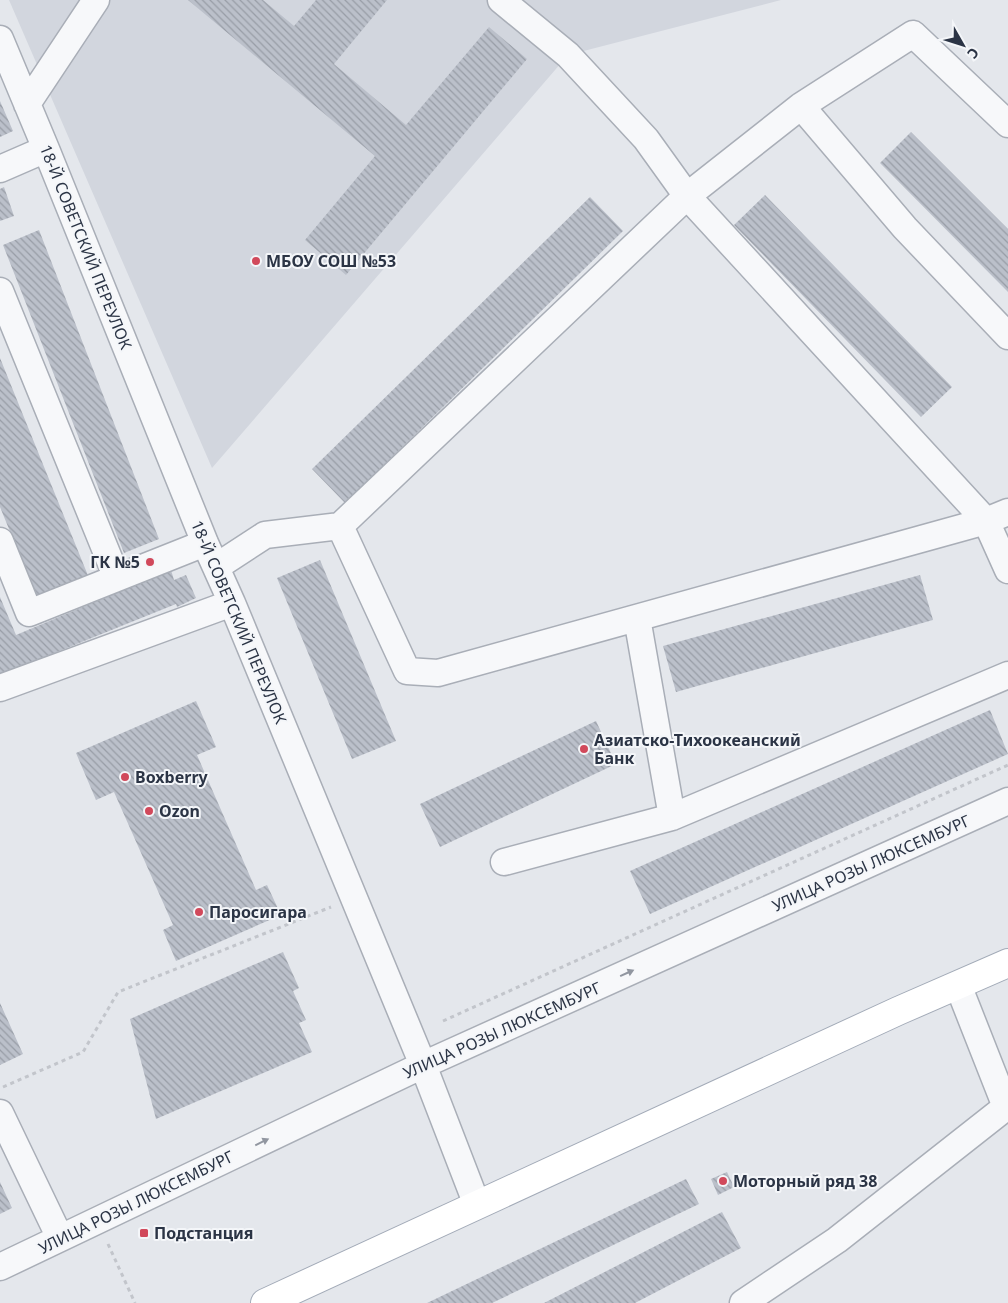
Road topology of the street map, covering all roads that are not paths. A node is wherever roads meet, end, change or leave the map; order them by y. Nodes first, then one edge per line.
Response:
1 (96, 0) edge
2 (501, 0) edge
3 (0, 39) edge
4 (27, 104) junction
5 (801, 106) junction
6 (1008, 124) edge
7 (46, 149) junction
8 (0, 169) edge
9 (686, 196) junction
10 (0, 291) edge
11 (1008, 336) edge
12 (997, 517) edge
13 (340, 526) junction
14 (0, 541) edge
15 (205, 543) junction
16 (216, 567) junction
17 (1008, 570) edge
18 (118, 578) junction
19 (232, 603) junction
20 (637, 618) junction
21 (1008, 675) edge
22 (0, 688) edge
23 (1008, 801) edge
24 (672, 817) junction
25 (504, 862) dead end
26 (1008, 963) edge
27 (958, 985) junction
28 (423, 1065) junction
29 (1007, 1107) edge
30 (0, 1112) edge
31 (477, 1205) junction
32 (60, 1238) junction
33 (0, 1267) edge
34 (265, 1303) edge
35 (743, 1303) edge

1 - 4 street
2 - 9 street
3 - 4 street, 18-Й СОВЕТСКИЙ ПЕРЕУЛОК
4 - 7 street, 18-Й СОВЕТСКИЙ ПЕРЕУЛОК
5 - 6 street
5 - 9 street
5 - 11 street
7 - 8 street
7 - 15 street, 18-Й СОВЕТСКИЙ ПЕРЕУЛОК
9 - 12 street
9 - 13 street
10 - 18 street
12 - 17 street
12 - 20 street
13 - 16 street
13 - 20 street
14 - 18 street
15 - 16 street, 18-Й СОВЕТСКИЙ ПЕРЕУЛОК
15 - 18 street
16 - 19 street, 18-Й СОВЕТСКИЙ ПЕРЕУЛОК
19 - 22 street
19 - 28 street, 18-Й СОВЕТСКИЙ ПЕРЕУЛОК
20 - 24 street
21 - 24 street
28 -> 23 street, УЛИЦА РОЗЫ ЛЮКСЕМБУРГ
24 - 25 street
26 - 27 main road
27 - 29 street
27 - 31 main road
28 - 31 street, 18-Й СОВЕТСКИЙ ПЕРЕУЛОК
32 -> 28 street, УЛИЦА РОЗЫ ЛЮКСЕМБУРГ
29 - 35 street
30 - 32 street
31 - 34 main road
32 - 33 street, УЛИЦА РОЗЫ ЛЮКСЕМБУРГ

